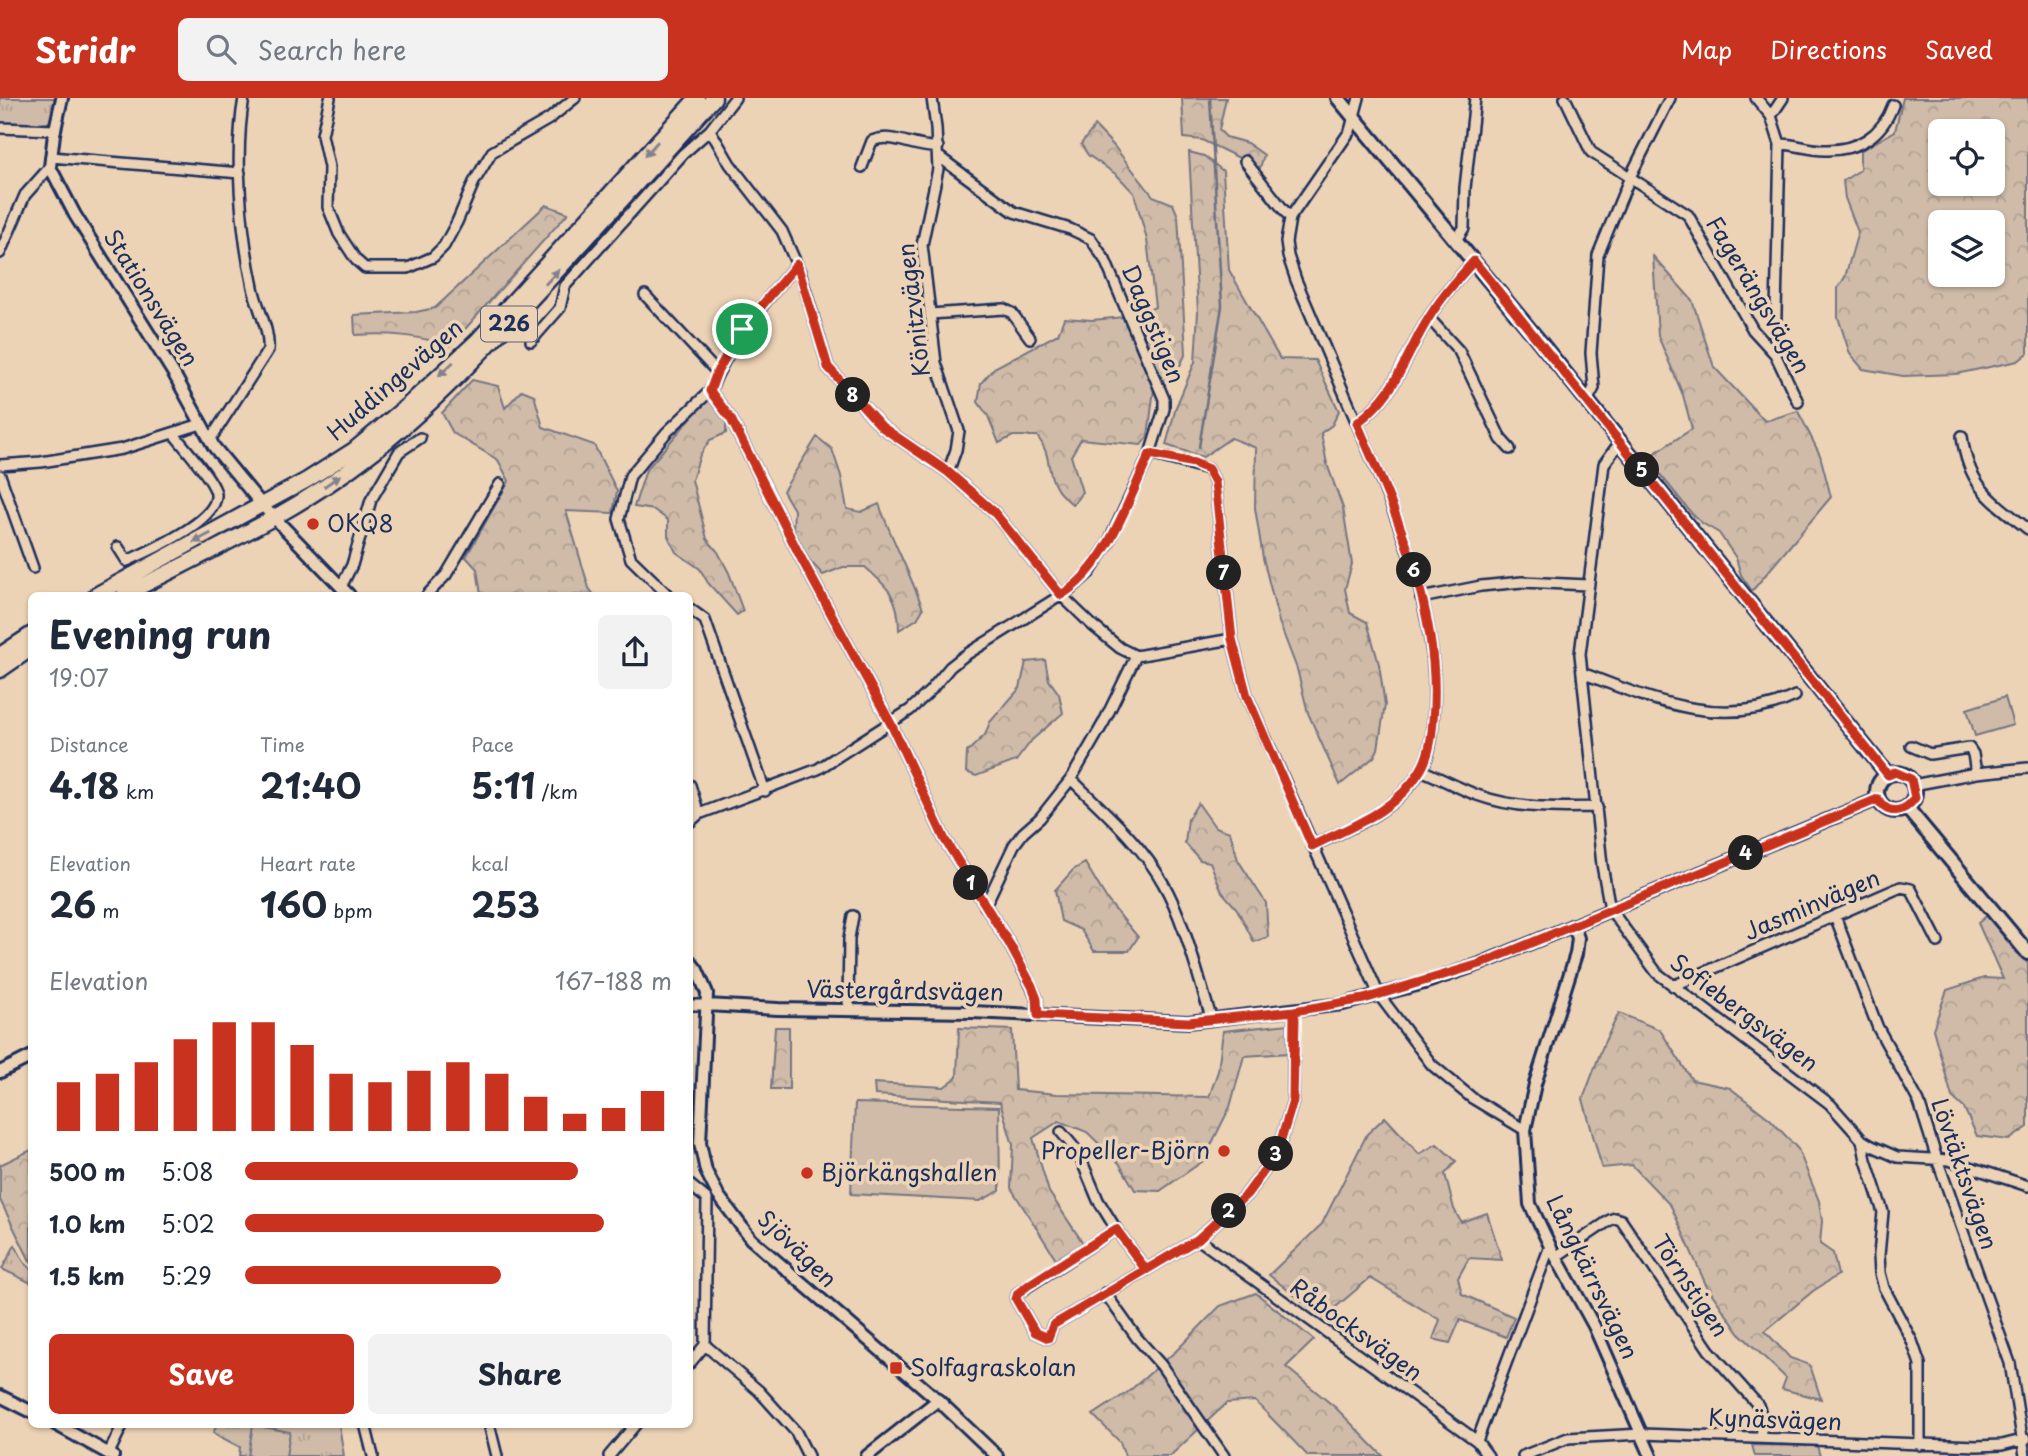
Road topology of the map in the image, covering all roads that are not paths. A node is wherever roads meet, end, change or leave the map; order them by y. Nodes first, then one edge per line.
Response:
1 (62, 98) edge
2 (244, 98) edge
3 (330, 98) edge
4 (575, 98) edge
5 (697, 98) edge
6 (714, 98) edge
7 (735, 98) edge
8 (932, 98) edge
9 (1338, 98) edge
10 (1359, 98) edge
11 (1475, 98) edge
12 (1565, 98) edge
13 (1671, 98) edge
14 (1756, 98) edge
15 (1783, 98) edge
16 (1893, 105) dead end
17 (1771, 116) junction
18 (1353, 117) junction
19 (0, 128) edge
20 (55, 130) junction
21 (710, 130) junction
22 (1780, 144) junction
23 (938, 152) junction
24 (1245, 161) dead end
25 (51, 162) junction
26 (862, 167) dead end
27 (240, 173) junction
28 (1630, 177) junction
29 (1290, 218) junction
30 (1456, 240) junction
31 (0, 253) edge
32 (1474, 261) junction
33 (797, 264) junction
34 (645, 295) dead end
35 (930, 314) junction
36 (1429, 318) junction
37 (1030, 338) dead end
38 (531, 341) dead end
39 (1775, 354) junction
40 (717, 372) junction
41 (710, 391) junction
42 (1587, 401) junction
43 (1798, 402) dead end
44 (1357, 423) junction
45 (201, 424) junction
46 (173, 433) junction
47 (1962, 436) dead end
48 (420, 438) dead end
49 (210, 440) junction
50 (1510, 449) dead end
51 (1615, 449) dead end
52 (1150, 454) junction
53 (0, 465) edge
54 (948, 472) junction
55 (0, 475) edge
56 (500, 484) dead end
57 (262, 505) junction
58 (274, 517) junction
59 (2028, 529) edge
60 (118, 547) dead end
61 (33, 568) dead end
62 (1588, 585) junction
63 (102, 592) edge
64 (130, 592) edge
65 (343, 592) edge
66 (430, 592) edge
67 (665, 592) edge
68 (1061, 595) junction
69 (1421, 597) junction
70 (693, 612) edge
71 (28, 637) edge
72 (1232, 639) junction
73 (28, 651) edge
74 (0, 655) edge
75 (1136, 656) junction
76 (0, 670) edge
77 (1582, 673) junction
78 (1795, 696) dead end
79 (891, 724) junction
80 (1911, 746) dead end
81 (2028, 768) edge
82 (1421, 770) junction
83 (1976, 773) junction
84 (1888, 775) junction
85 (1071, 779) junction
86 (1913, 785) junction
87 (765, 790) junction
88 (693, 795) edge
89 (1878, 799) junction
90 (1597, 807) junction
91 (1907, 808) junction
92 (699, 814) junction
93 (693, 819) edge
94 (1312, 846) junction
95 (985, 906) junction
96 (1610, 909) junction
97 (853, 916) dead end
98 (1835, 916) junction
99 (1573, 925) junction
100 (1938, 942) dead end
101 (2028, 953) edge
102 (693, 966) edge
103 (1674, 986) junction
104 (1379, 995) junction
105 (693, 1005) edge
106 (707, 1005) junction
107 (851, 1009) junction
108 (1294, 1011) junction
109 (1038, 1015) junction
110 (1212, 1020) junction
111 (28, 1058) edge
112 (0, 1065) edge
113 (14, 1065) junction
114 (0, 1072) edge
115 (1525, 1130) junction
116 (1061, 1132) dead end
117 (1862, 1140) junction
118 (1937, 1159) junction
119 (2028, 1186) edge
120 (693, 1187) edge
121 (1116, 1229) junction
122 (1198, 1239) junction
123 (1550, 1245) junction
124 (1557, 1256) junction
125 (1146, 1270) junction
126 (1105, 1293) junction
127 (705, 1345) junction
128 (693, 1359) edge
129 (0, 1396) edge
130 (938, 1400) junction
131 (28, 1410) edge
132 (62, 1428) edge
133 (121, 1428) edge
134 (366, 1428) edge
135 (490, 1428) edge
136 (633, 1428) edge
137 (1642, 1434) junction
138 (1762, 1438) junction
139 (2026, 1440) edge
140 (1477, 1441) junction
141 (1920, 1445) junction
142 (111, 1455) edge
143 (373, 1456) edge
144 (497, 1456) edge
145 (609, 1456) edge
146 (808, 1456) edge
147 (867, 1456) edge
148 (997, 1456) edge
149 (1224, 1456) edge
150 (1488, 1456) edge
151 (1523, 1456) edge
152 (1651, 1456) edge
153 (2025, 1456) edge

1 - 20 street
2 - 27 street
3 - 4 street
5 -> 57 main road, Huddingevägen / 226
58 -> 6 main road, Huddingevägen / 226
7 - 21 street
8 - 23 street, Könitzvägen
9 - 18 main road
10 - 18 street
11 - 30 street
12 - 28 street, Fagerängsvägen
13 - 28 street
14 - 17 street
15 - 17 street
16 - 22 street
17 - 22 street
18 - 29 street
18 - 30 main road
19 - 20 street
20 - 25 street
21 - 33 street
21 - 38 street
22 - 39 street
23 - 26 street
23 - 35 street, Könitzvägen
23 - 52 street, Daggstigen
24 - 29 street
25 - 27 street
25 - 31 street
25 - 45 street, Stationsvägen
27 - 49 street
28 - 39 street, Fagerängsvägen
28 - 42 street
29 - 44 street
30 - 32 main road
32 - 36 street
32 - 42 main road
33 - 40 street
33 - 54 street
34 - 40 street
35 - 37 street
35 - 54 street, Könitzvägen
36 - 44 street
36 - 50 street
39 - 43 street, Fagerängsvägen
40 - 41 street
41 - 67 street
41 - 79 street
42 - 84 main road
44 - 69 street
45 - 46 street
45 - 49 street, Stationsvägen
46 - 53 street
46 - 60 street
47 - 59 street
48 - 65 street
49 - 57 street, Stationsvägen
51 - 62 street, Sofiebergsvägen
52 - 68 street, Daggstigen
52 - 72 street
54 - 68 street
55 - 61 street
56 - 66 street
57 - 58 street, Stationsvägen
57 -> 63 main road, Huddingevägen / 226
58 - 64 main road, Huddingevägen / 226
58 - 65 street, Stationsvägen
62 - 69 street
62 - 77 street, Sofiebergsvägen
68 - 75 street
68 - 79 street, Daggstigen
69 - 82 street
70 - 87 street
71 - 74 main road
72 - 75 street
72 - 94 street
73 - 76 main road
75 - 85 street
77 - 78 street
77 - 90 street, Sofiebergsvägen
79 - 87 street, Daggstigen
79 - 95 street
80 - 83 street
81 - 83 street
82 - 90 street
82 - 94 street
83 - 86 street
84 - 86 main road
84 - 89 main road
85 - 95 street
85 - 110 street
86 - 91 main road
87 - 92 street, Daggstigen
88 - 92 street
89 - 91 main road
89 - 96 street, Västergårdsvägen
90 - 96 street, Sofiebergsvägen
91 - 101 main road
92 - 93 street, Daggstigen
94 - 104 street
95 - 109 street
96 - 99 street, Västergårdsvägen
96 - 103 street, Sofiebergsvägen
97 - 107 street
98 - 100 street, Jasminvägen
98 - 103 street, Jasminvägen
98 - 118 street, Lövtäktsvägen
99 - 104 street, Västergårdsvägen
99 - 115 street, Långkärrsvägen
102 - 106 street, Sjövägen
103 - 117 street, Sofiebergsvägen
104 - 108 street, Västergårdsvägen
104 - 115 street
105 - 106 street, Västergårdsvägen
106 - 107 street, Västergårdsvägen
106 - 130 street, Sjövägen
107 - 109 street, Västergårdsvägen
108 - 110 street, Västergårdsvägen
108 - 122 street
109 - 110 street, Västergårdsvägen
111 - 113 street
112 - 113 street
113 - 114 street
115 - 123 street, Långkärrsvägen
116 - 121 street
117 - 118 street, Sofiebergsvägen
117 - 141 street
118 - 119 street, Sofiebergsvägen
118 - 139 street, Lövtäktsvägen
120 - 127 street
121 - 125 street
121 - 126 street
122 - 125 street
122 - 140 street, Råbocksvägen
123 - 124 street, Långkärrsvägen
123 - 140 street
124 - 137 street, Långkärrsvägen
124 - 138 street, Törnstigen
125 - 126 street
126 - 149 street
127 - 128 street
127 - 146 street
129 - 131 street
130 - 147 street
130 - 148 street, Sjövägen
132 - 142 street
133 - 142 street
134 - 143 street
135 - 144 street
136 - 145 street
137 - 138 street, Kynäsvägen
137 - 151 street, Kynäsvägen
137 - 152 street, Långkärrsvägen
138 - 141 street, Kynäsvägen
139 - 141 street, Kynäsvägen
139 - 153 street, Lövtäktsvägen
140 - 150 street, Råbocksvägen

